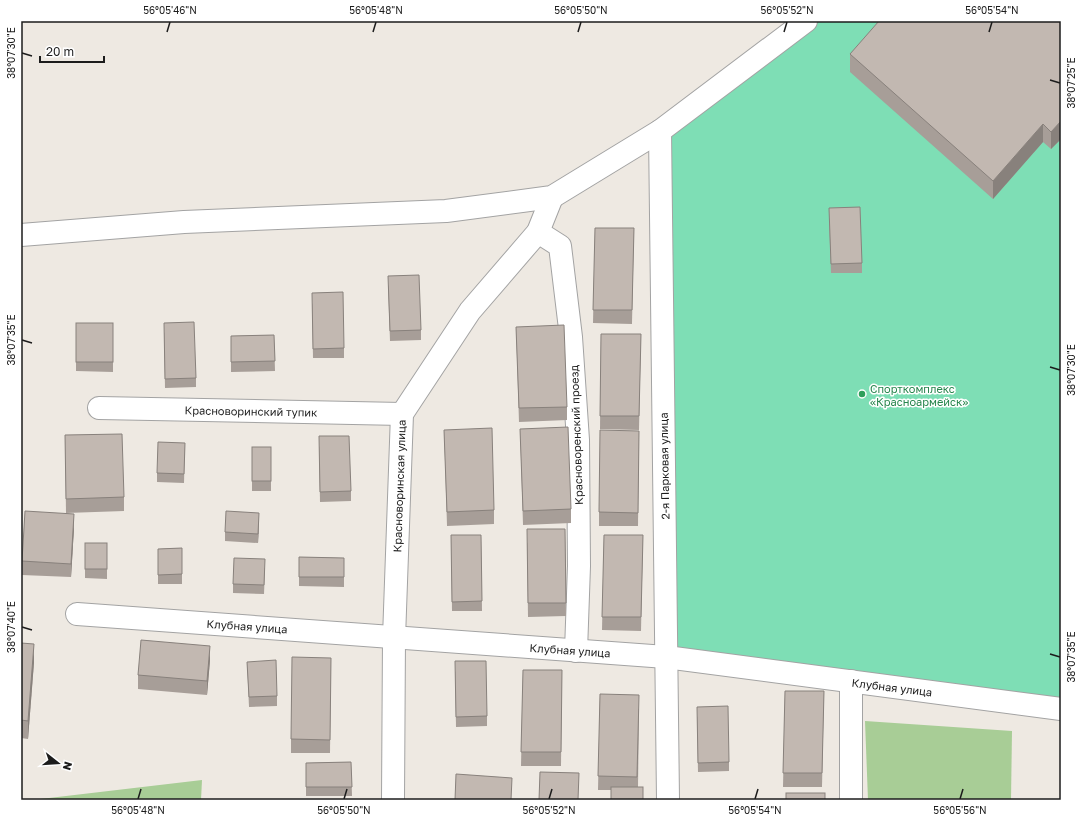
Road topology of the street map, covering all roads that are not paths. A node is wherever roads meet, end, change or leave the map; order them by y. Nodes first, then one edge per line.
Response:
1 (806, 21) edge
2 (660, 131) junction
3 (552, 197) junction
4 (538, 232) junction
5 (21, 235) edge
6 (99, 408) dead end
7 (402, 414) junction
8 (77, 614) dead end
9 (394, 638) junction
10 (576, 651) junction
11 (666, 657) junction
12 (851, 681) junction
13 (1061, 709) edge
14 (393, 800) edge
15 (668, 800) edge
16 (851, 800) edge

1 - 2 street
2 - 3 street
2 - 11 street, 2-я Парковая улица
3 - 4 street, Красноворинская улица
3 - 5 street
4 - 7 street, Красноворинская улица
4 - 10 street, Красноворенский проезд
6 - 7 street, Красноворинский тупик
7 - 9 street, Красноворинская улица
8 - 9 street, Клубная улица
9 - 10 street, Клубная улица
9 - 14 street, Красноворинская улица
10 - 11 street, Клубная улица
11 - 12 street, Клубная улица
11 - 15 street, 2-я Парковая улица
12 - 13 street, Клубная улица
12 - 16 street

